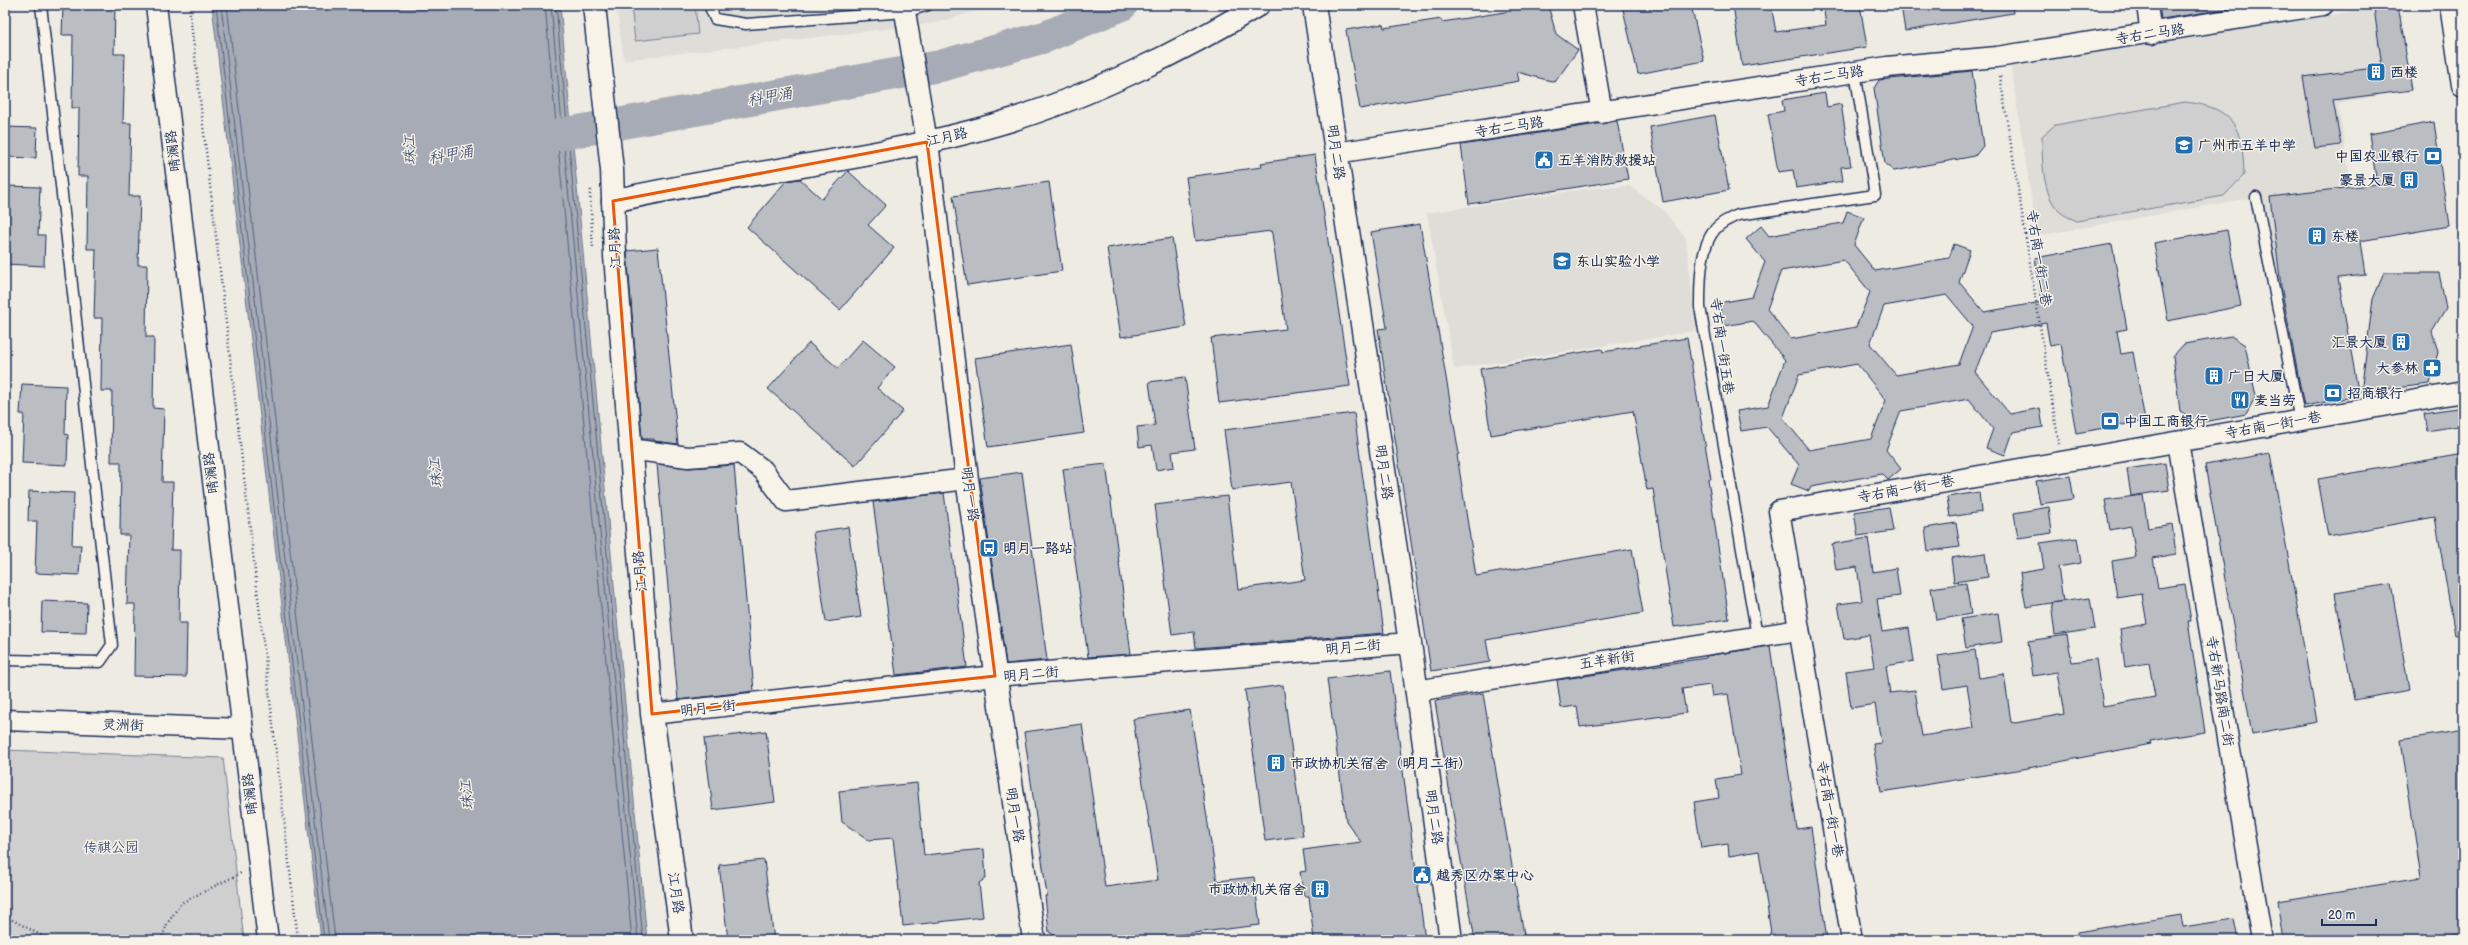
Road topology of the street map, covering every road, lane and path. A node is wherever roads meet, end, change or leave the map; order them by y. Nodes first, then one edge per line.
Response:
1 (41, 5) edge
2 (156, 5) edge
3 (189, 5) edge
4 (594, 5) edge
5 (709, 5) edge
6 (928, 5) edge
7 (1258, 5) edge
8 (1314, 5) edge
9 (1583, 5) edge
10 (2147, 5) edge
11 (2323, 5) edge
12 (2452, 5) edge
13 (905, 12) junction
14 (2151, 34) junction
15 (1997, 58) junction
16 (1855, 72) junction
17 (2463, 85) edge
18 (1602, 113) junction
19 (927, 142) junction
20 (1336, 154) junction
21 (2256, 197) dead end
22 (613, 201) junction
23 (2463, 392) edge
24 (2300, 420) junction
25 (2178, 442) junction
26 (630, 449) junction
27 (2062, 462) junction
28 (967, 479) junction
29 (1799, 630) junction
30 (1757, 636) junction
31 (1410, 643) junction
32 (5, 660) edge
33 (994, 676) junction
34 (1416, 691) junction
35 (652, 714) junction
36 (5, 720) edge
37 (242, 729) junction
38 (258, 864) junction
39 (5, 916) edge
40 (50, 940) edge
41 (161, 940) edge
42 (268, 940) edge
43 (298, 940) edge
44 (682, 940) edge
45 (1034, 940) edge
46 (1451, 940) edge
47 (1852, 940) edge
48 (2262, 940) edge

1 - 32 lane
2 - 37 street, 晴澜路
3 - 43 path
4 - 22 street, 江月路
5 - 13 lane
6 - 13 lane
7 - 19 street, 江月路
8 - 20 street, 明月二路
9 - 18 street
10 - 14 street
11 - 14 street, 寺右二马路
12 - 17 street
13 - 19 street
14 - 15 street, 寺右二马路
15 - 16 street, 寺右二马路
15 - 27 path, 寺右南一街二巷
16 - 18 street, 寺右二马路
16 - 30 lane, 寺右南一街五巷
18 - 20 street, 寺右二马路
19 - 22 street, 江月路
19 - 28 street, 明月一路
20 - 31 street, 明月二路
21 - 24 lane
22 - 26 street, 江月路
23 - 24 street, 寺右南一街一巷
24 - 25 street, 寺右南一街一巷
25 - 27 street, 寺右南一街一巷
25 - 48 street, 寺右新马路南二街
26 - 28 street
26 - 35 street, 江月路
27 - 29 street, 寺右南一街一巷
28 - 33 street, 明月一路
29 - 30 street, 五羊新街
29 - 47 street, 寺右南一街一巷
30 - 34 street, 五羊新街
31 - 33 street, 明月二街
31 - 34 street, 明月二路
33 - 35 street, 明月二街
33 - 45 street, 明月一路
34 - 46 street, 明月二路
35 - 44 street, 江月路
36 - 37 street, 灵洲街
37 - 38 street, 晴澜路
38 - 41 path
38 - 42 street, 晴澜路
39 - 40 path

